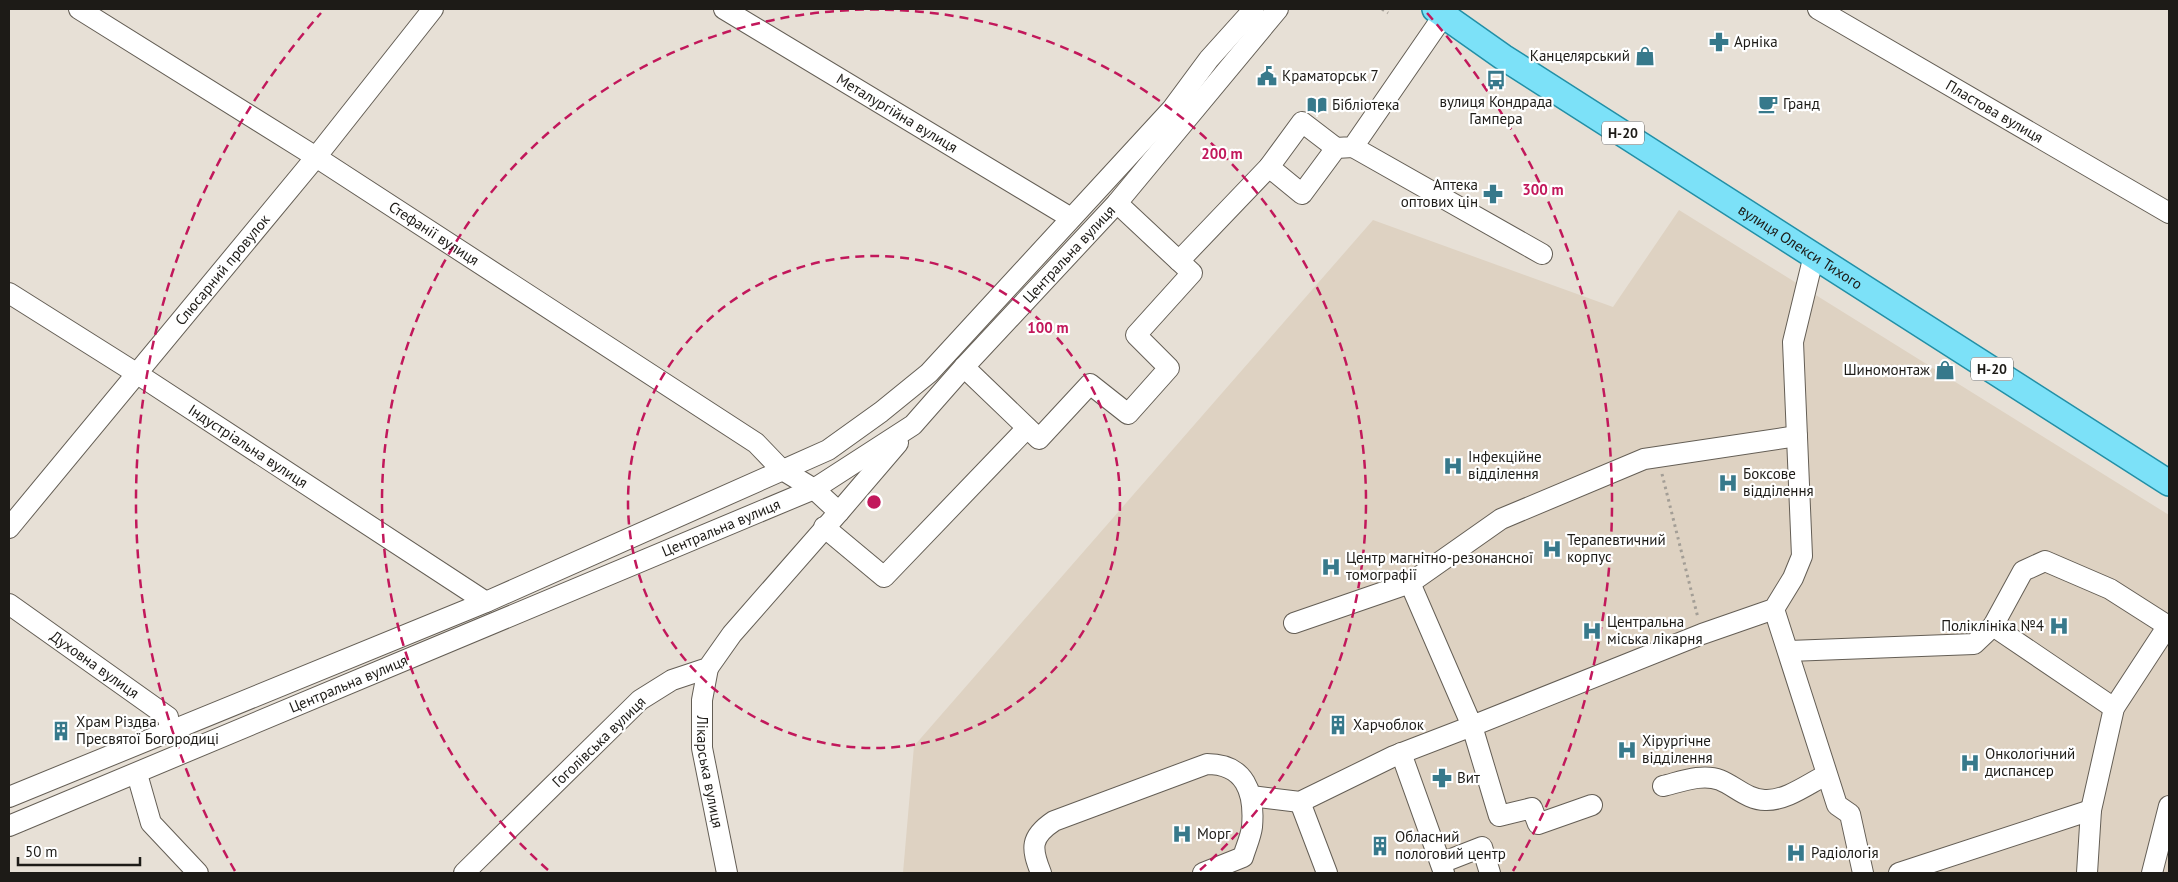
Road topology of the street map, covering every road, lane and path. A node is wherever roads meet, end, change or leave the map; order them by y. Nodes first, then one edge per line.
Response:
1 (79, 9) edge
2 (433, 9) edge
3 (724, 9) edge
4 (1254, 9) edge
5 (1278, 9) edge
6 (1382, 9) edge
7 (1818, 9) edge
8 (1388, 12) dead end
9 (1439, 12) edge
10 (1345, 147) junction
11 (316, 157) junction
12 (1268, 167) junction
13 (1117, 203) junction
14 (2169, 213) edge
15 (1071, 218) junction
16 (1542, 254) dead end
17 (1814, 254) junction
18 (1179, 260) junction
19 (9, 293) edge
20 (964, 367) junction
21 (136, 373) junction
22 (913, 425) junction
23 (1027, 428) junction
24 (1797, 436) junction
25 (1657, 456) junction
26 (781, 469) junction
27 (2169, 483) edge
28 (814, 489) junction
29 (839, 512) junction
30 (9, 528) edge
31 (824, 528) junction
32 (1410, 583) junction
33 (486, 602) junction
34 (9, 604) edge
35 (1774, 609) junction
36 (1294, 623) dead end
37 (2168, 625) edge
38 (1992, 626) junction
39 (1702, 634) junction
40 (1789, 651) junction
41 (708, 668) junction
42 (2114, 708) junction
43 (1472, 726) junction
44 (170, 730) junction
45 (1401, 753) junction
46 (137, 774) junction
47 (1826, 775) junction
48 (1663, 786) dead end
49 (1251, 796) junction
50 (9, 797) edge
51 (1300, 802) junction
52 (1592, 805) dead end
53 (2169, 806) edge
54 (2092, 810) junction
55 (9, 826) edge
56 (1443, 868) edge
57 (198, 873) edge
58 (464, 873) edge
59 (727, 873) edge
60 (1041, 873) edge
61 (1203, 873) edge
62 (1327, 873) edge
63 (1490, 873) edge
64 (1863, 873) edge
65 (1899, 873) edge
66 (2087, 873) edge
67 (2152, 873) edge

1 - 11 street, Стефанії вулиця
2 - 11 street, Слюсарний провулок
3 - 15 street, Металургійна вулиця
4 - 15 street, Центральна вулиця
5 - 13 street, Центральна вулиця
6 - 8 path
7 - 14 street, Пластова вулиця
9 - 10 street
9 - 17 main road, вулиця Олекси Тихого / Н-20
10 - 12 street
10 - 12 street
10 - 16 street
11 - 21 street, Слюсарний провулок
11 - 26 street, Стефанії вулиця
12 - 18 street
13 - 18 street
13 - 20 street, Центральна вулиця
15 - 26 street, Центральна вулиця
17 - 24 street
17 - 27 main road, вулиця Олекси Тихого / Н-20
18 - 23 street
19 - 21 street, Індустріальна вулиця
20 - 22 street, Центральна вулиця
20 - 23 street
21 - 30 street, Слюсарний провулок
21 - 33 street, Індустріальна вулиця
22 - 28 street, Центральна вулиця
22 - 29 street
23 - 31 street
24 - 25 street
24 - 35 street
25 - 32 street
25 - 39 path
26 - 28 street, Стефанії вулиця
26 - 33 street, Центральна вулиця
28 - 29 street
28 - 46 street, Центральна вулиця
29 - 31 street
31 - 41 street
32 - 36 street
32 - 43 street
33 - 44 street, Центральна вулиця
34 - 44 street, Духовна вулиця
35 - 39 street
35 - 40 street
37 - 38 street
37 - 42 street
38 - 40 street
38 - 42 street
39 - 43 street
40 - 47 street
41 - 58 street, Гоголівська вулиця
41 - 59 street, Лікарська вулиця
42 - 54 street
43 - 45 street
43 - 52 street
44 - 50 street, Центральна вулиця
45 - 51 street
45 - 56 street
46 - 55 street, Центральна вулиця
46 - 57 street
47 - 48 street
47 - 64 street
49 - 51 street
49 - 60 street
49 - 61 street
51 - 62 street
53 - 67 street
54 - 65 street
54 - 66 street
56 - 63 street

